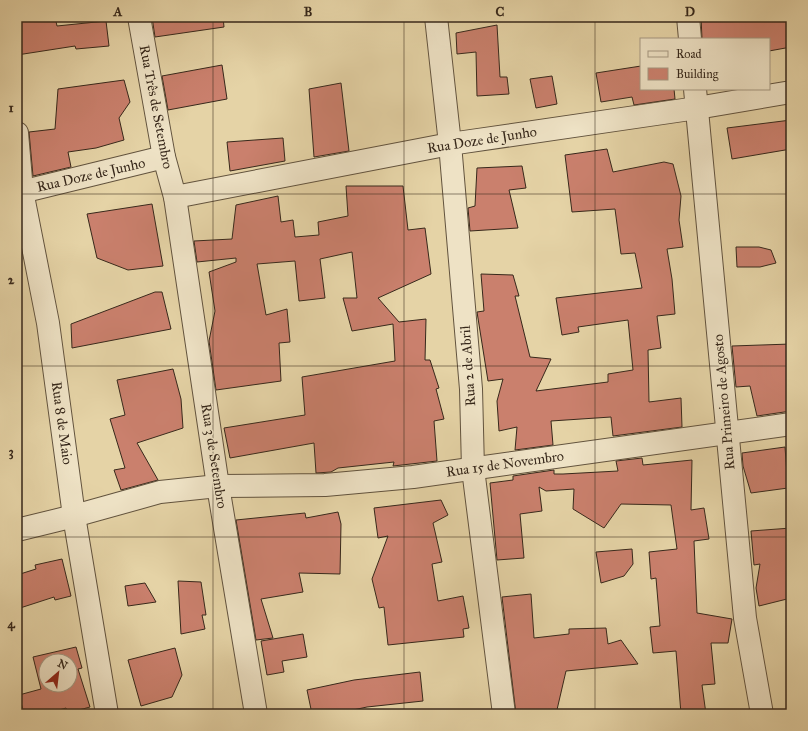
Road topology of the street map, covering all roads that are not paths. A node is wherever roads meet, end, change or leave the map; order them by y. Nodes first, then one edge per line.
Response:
1 (139, 17) edge
2 (436, 17) edge
3 (688, 17) edge
4 (690, 38) edge
5 (791, 92) edge
6 (696, 99) edge
7 (17, 133) edge
8 (450, 144) junction
9 (164, 157) junction
10 (20, 192) edge
11 (175, 197) junction
12 (791, 424) edge
13 (727, 433) junction
14 (473, 469) junction
15 (218, 486) junction
16 (74, 516) junction
17 (17, 530) edge
18 (107, 714) edge
19 (256, 714) edge
20 (504, 714) edge
21 (762, 714) edge

1 - 9 street, Rua Três de Setembro
2 - 8 street, Rua 2 de Abril
3 - 4 street
5 - 6 street, Rua Doze de Junho
6 - 8 street, Rua Doze de Junho
6 - 13 street, Rua Primeiro de Agosto
7 - 10 street, Rua 8 de Maio
8 - 11 street, Rua Doze de Junho
8 - 14 street, Rua 2 de Abril
9 - 10 street, Rua Doze de Junho
9 - 11 street, Rua Três de Setembro
10 - 16 street, Rua 8 de Maio
11 - 15 street, Rua 3 de Setembro
12 - 13 street, Rua 15 de Novembro
13 - 14 street, Rua 15 de Novembro
13 - 21 street, Rua Primeiro de Agosto
14 - 15 street, Rua 15 de Novembro
14 - 20 street, Rua 2 de Abril
15 - 16 street, Rua 15 de Novembro
15 - 19 street, Rua 3 de Setembro
16 - 17 street, Rua 15 de Novembro
16 - 18 street, Rua 8 de Maio

